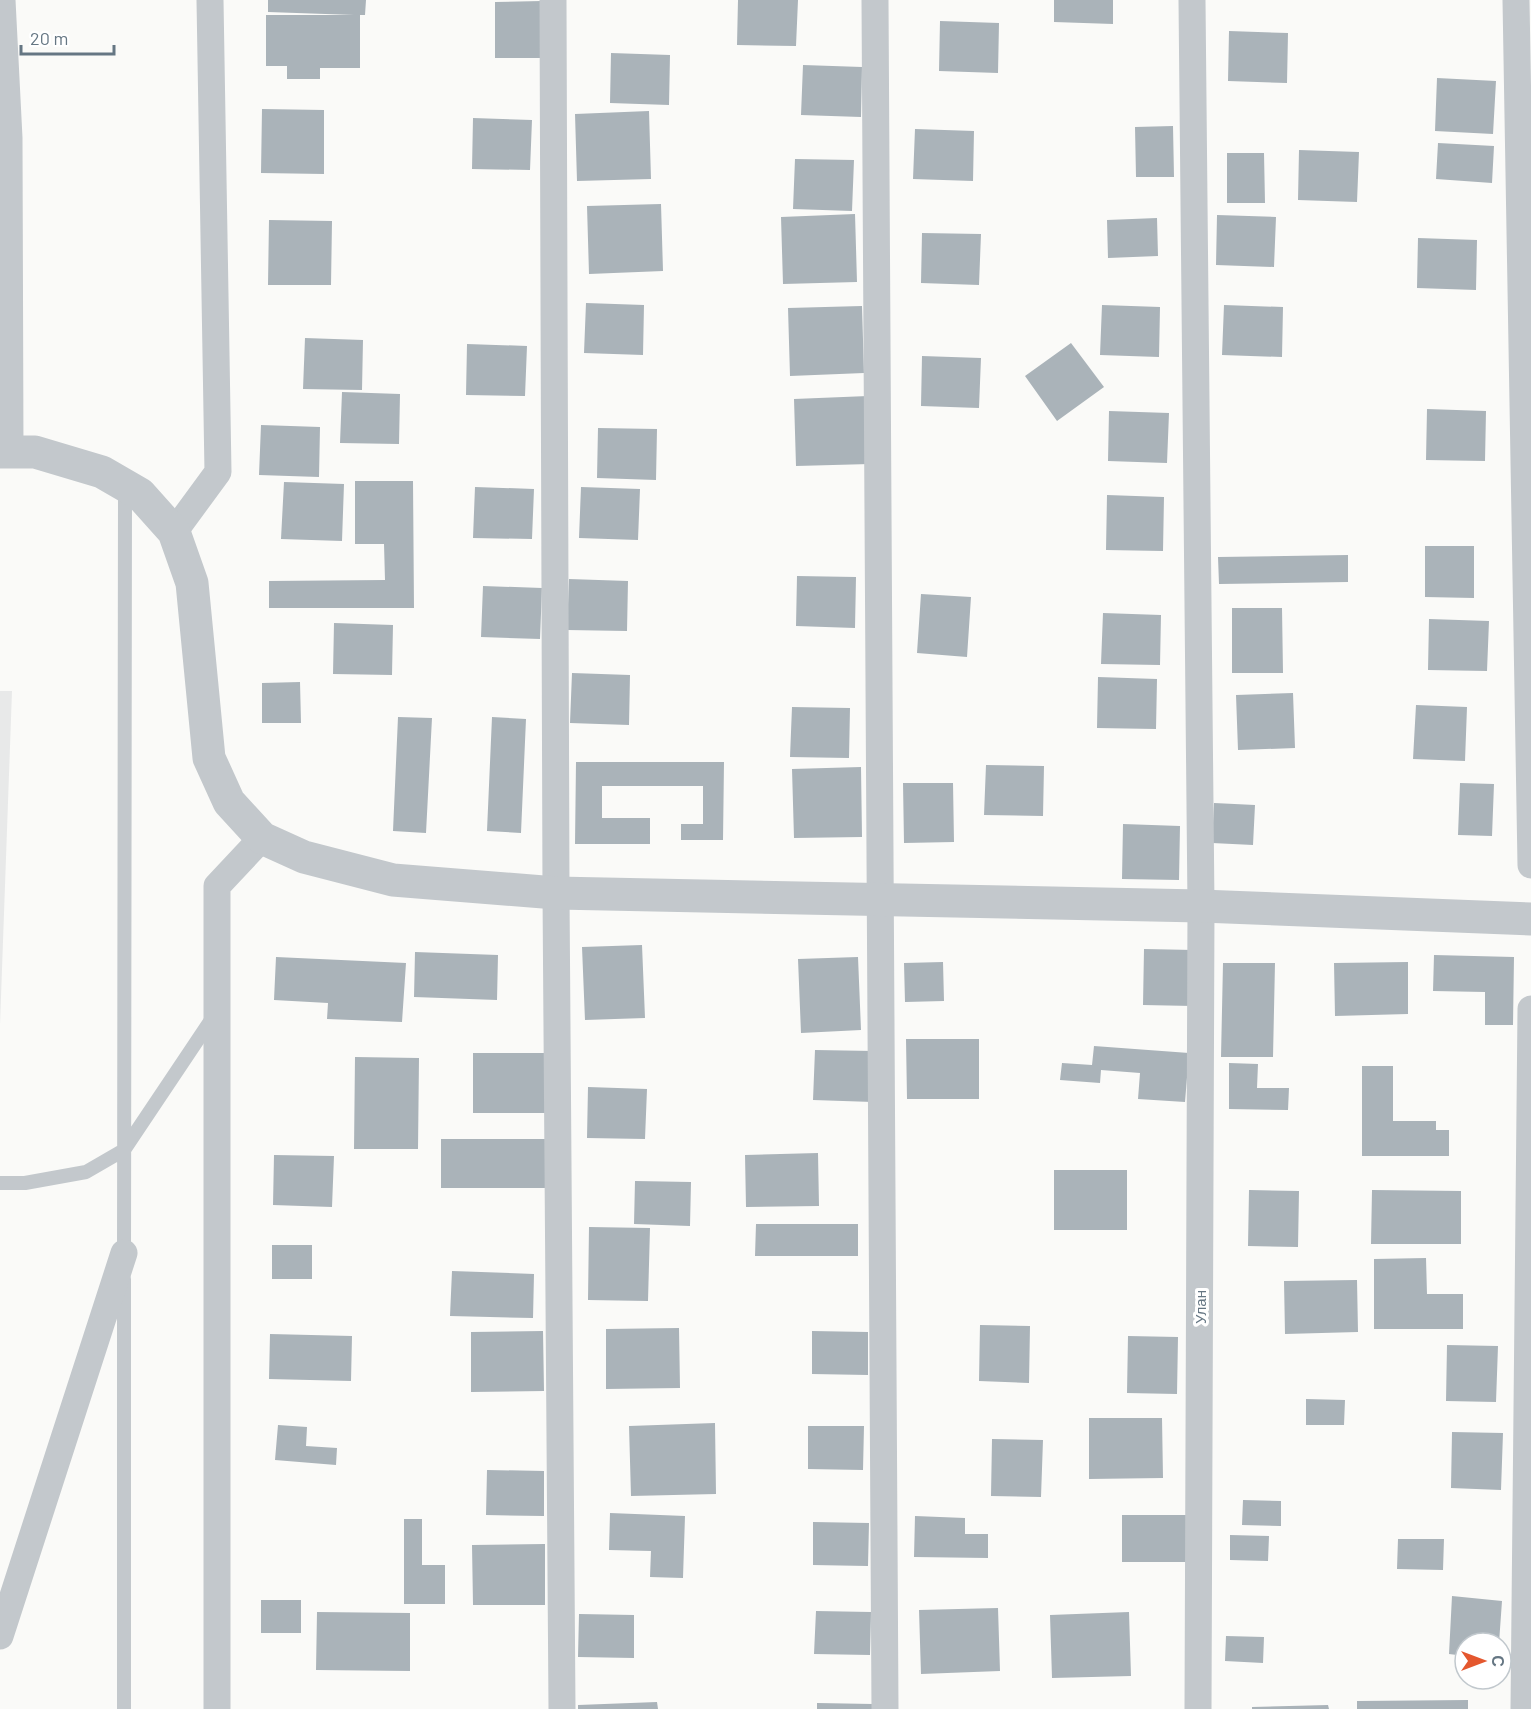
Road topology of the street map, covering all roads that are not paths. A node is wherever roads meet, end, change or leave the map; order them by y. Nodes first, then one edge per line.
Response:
1 (2, 0) edge
2 (210, 0) edge
3 (553, 0) edge
4 (875, 0) edge
5 (1192, 0) edge
6 (1516, 0) edge
7 (4, 113) edge
8 (5, 452) edge
9 (125, 485) junction
10 (174, 532) junction
11 (262, 838) junction
12 (1531, 866) edge
13 (556, 893) junction
14 (881, 900) junction
15 (1201, 906) junction
16 (1531, 919) edge
17 (1531, 1009) edge
18 (217, 1011) junction
19 (124, 1150) junction
20 (0, 1183) edge
21 (124, 1253) junction
22 (0, 1636) edge
23 (124, 1709) edge
24 (217, 1709) edge
25 (562, 1709) edge
26 (885, 1709) edge
27 (1198, 1709) edge
28 (1524, 1709) edge

1 - 7 street
2 - 10 street
3 - 13 street
4 - 14 street
5 - 15 street, Улан
6 - 12 street
7 - 8 street
8 - 9 street
9 - 10 street
9 - 19 lane
10 - 11 street
11 - 13 street
11 - 18 street
13 - 14 street
13 - 25 street
14 - 15 street
14 - 26 street
15 - 16 street
15 - 27 street, Улан
17 - 28 street
18 - 19 lane
18 - 24 street
19 - 20 lane
19 - 21 lane
21 - 22 street
21 - 23 lane

